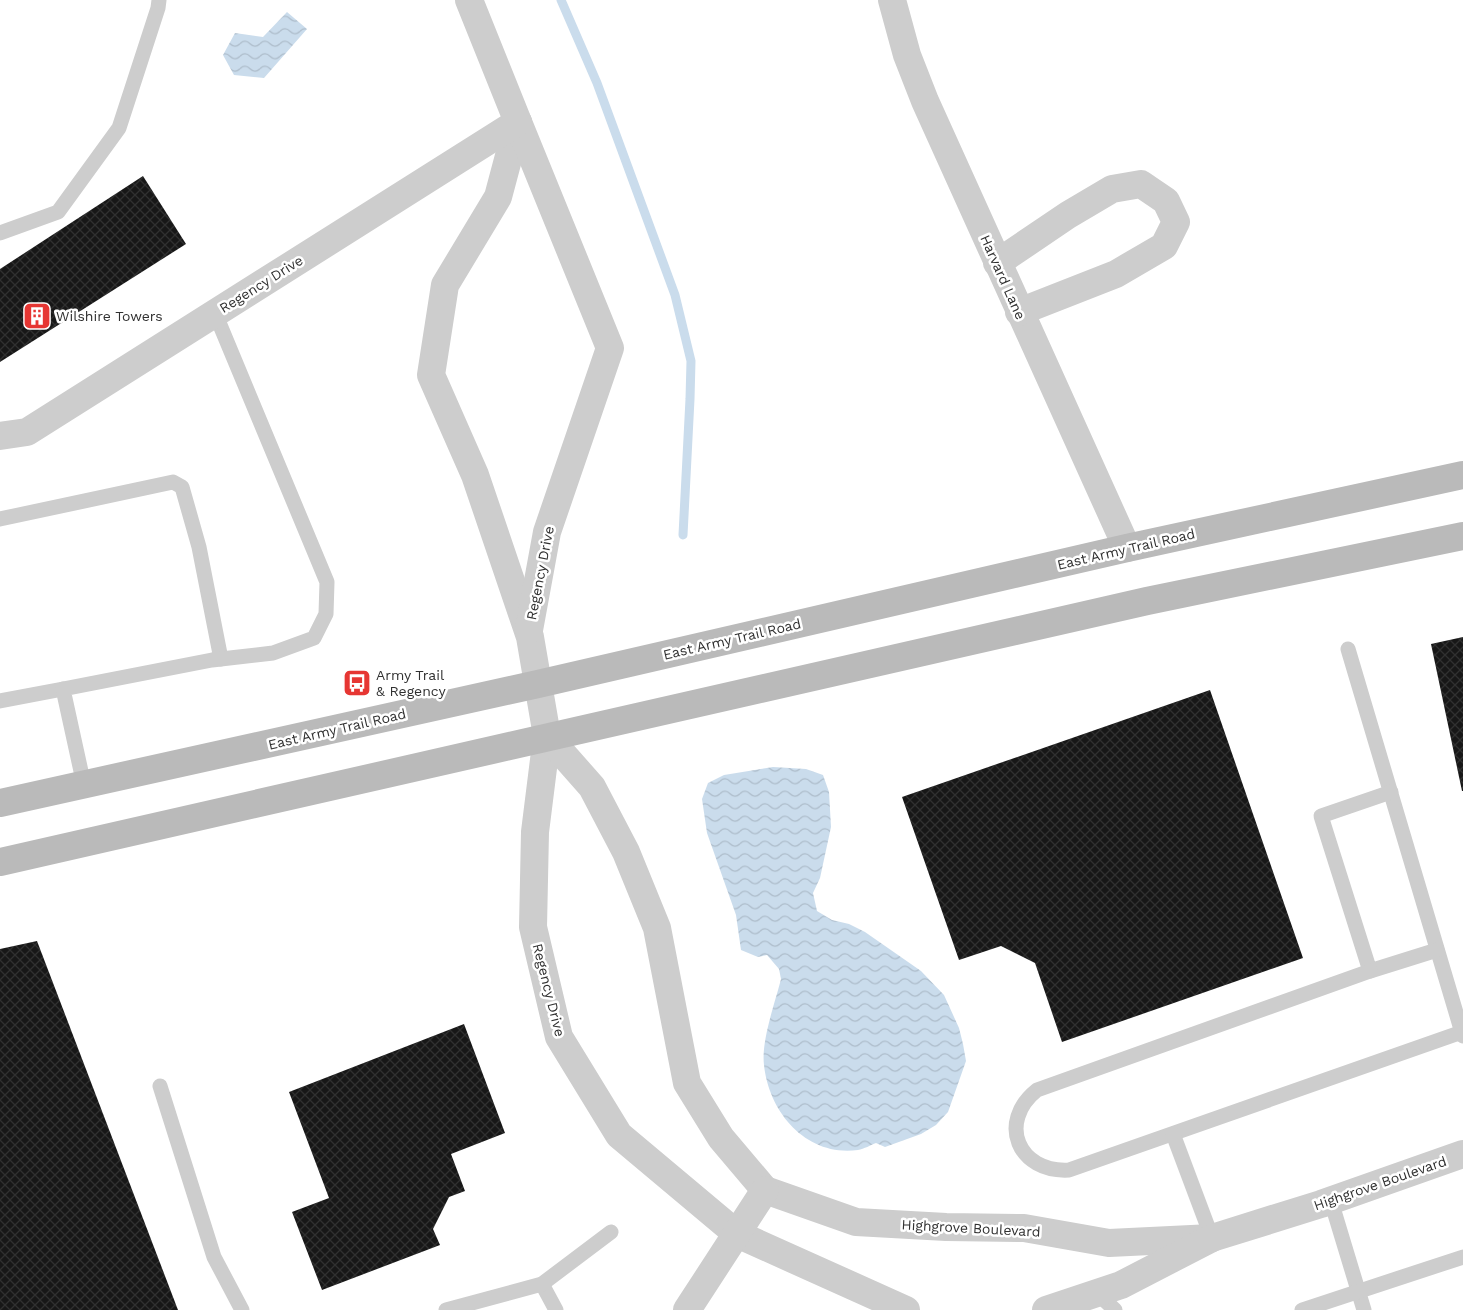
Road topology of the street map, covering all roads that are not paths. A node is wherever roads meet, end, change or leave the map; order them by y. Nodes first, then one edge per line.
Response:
1 (159, 0) edge
2 (469, 0) edge
3 (892, 0) edge
4 (518, 122) junction
5 (0, 233) edge
6 (997, 263) junction
7 (1018, 312) junction
8 (215, 313) junction
9 (0, 436) edge
10 (1463, 475) edge
11 (0, 519) edge
12 (1463, 536) edge
13 (1127, 548) junction
14 (529, 632) junction
15 (1348, 649) dead end
16 (221, 659) junction
17 (538, 684) junction
18 (63, 689) junction
19 (0, 701) edge
20 (547, 736) junction
21 (84, 785) junction
22 (1391, 792) junction
23 (0, 803) edge
24 (0, 862) edge
25 (1438, 950) junction
26 (1370, 971) junction
27 (1462, 1034) edge
28 (160, 1086) dead end
29 (1173, 1134) junction
30 (1463, 1154) edge
31 (765, 1190) junction
32 (1331, 1200) junction
33 (612, 1232) dead end
34 (737, 1234) junction
35 (1212, 1238) junction
36 (1463, 1257) edge
37 (542, 1284) junction
38 (1359, 1291) junction
39 (1106, 1301) edge
40 (242, 1310) edge
41 (446, 1310) edge
42 (556, 1310) edge
43 (687, 1310) edge
44 (906, 1310) edge
45 (1046, 1310) edge
46 (1302, 1310) edge
47 (1364, 1310) edge

1 - 5 lane
2 - 4 street, Regency Drive
3 - 6 street, Harvard Lane
4 - 8 street, Regency Drive
4 - 14 street, Regency Drive
4 - 14 street, Regency Drive
6 - 7 street, Harvard Lane
6 - 7 street
7 - 13 street, Harvard Lane
8 - 9 street, Regency Drive
8 - 16 lane
10 - 13 main road, East Army Trail Road
11 - 16 lane
12 - 20 main road
13 - 17 main road, East Army Trail Road
14 - 17 street, Regency Drive
15 - 22 lane
16 - 18 lane
17 - 20 street, Regency Drive
17 - 21 main road, East Army Trail Road
18 - 19 lane
18 - 21 lane
20 - 24 main road
20 - 31 street
20 - 34 street, Regency Drive
21 - 23 main road, East Army Trail Road
22 - 25 lane
22 - 26 lane
25 - 26 lane
25 - 27 lane
26 - 29 lane
27 - 29 lane
28 - 40 lane
29 - 35 lane
30 - 32 street, Highgrove Boulevard
31 - 34 street
31 - 35 street, Highgrove Boulevard
32 - 35 street, Highgrove Boulevard
32 - 38 lane
33 - 37 lane
34 - 43 street
34 - 44 street
35 - 39 street, Highgrove Boulevard
36 - 38 lane
37 - 41 lane
37 - 42 lane
38 - 46 lane
38 - 47 lane
39 - 45 street, Highgrove Boulevard

